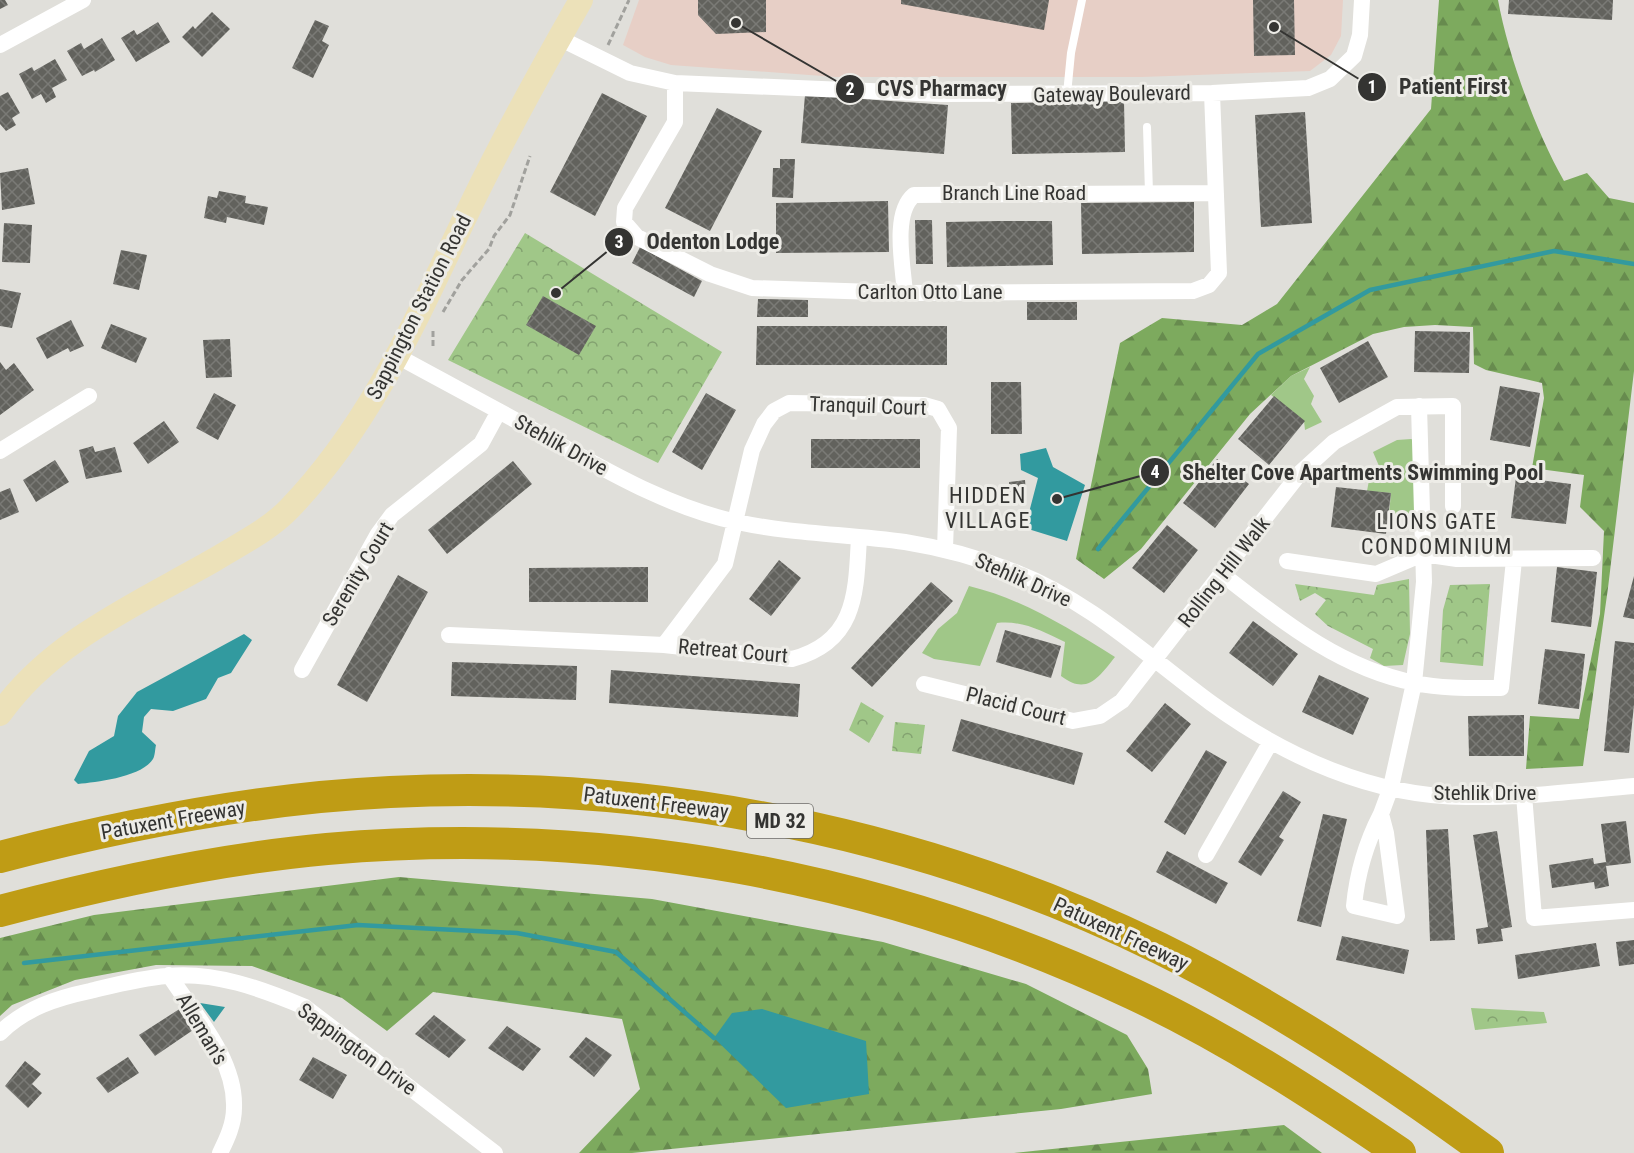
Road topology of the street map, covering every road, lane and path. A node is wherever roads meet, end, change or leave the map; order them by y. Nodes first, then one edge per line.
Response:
1 (83, 0) edge
2 (581, 0) edge
3 (629, 0) edge
4 (1082, 0) edge
5 (1362, 0) edge
6 (559, 38) junction
7 (0, 45) edge
8 (608, 47) dead end
9 (675, 83) junction
10 (1212, 93) junction
11 (1067, 94) junction
12 (1147, 127) dead end
13 (530, 156) dead end
14 (1149, 193) junction
15 (1216, 193) junction
16 (905, 293) junction
17 (440, 318) dead end
18 (434, 327) dead end
19 (433, 346) dead end
20 (399, 357) junction
21 (88, 396) dead end
22 (1419, 406) junction
23 (499, 411) junction
24 (0, 451) edge
25 (1453, 506) dead end
26 (736, 522) junction
27 (859, 537) junction
28 (945, 549) junction
29 (1423, 554) junction
30 (1593, 558) dead end
31 (1514, 560) junction
32 (1287, 561) dead end
33 (1222, 574) junction
34 (448, 634) dead end
35 (664, 645) junction
36 (1156, 660) junction
37 (302, 670) dead end
38 (1414, 683) junction
39 (924, 684) dead end
40 (0, 712) edge
41 (1270, 743) junction
42 (1634, 786) edge
43 (1391, 787) junction
44 (1524, 795) junction
45 (1381, 814) junction
46 (1206, 855) dead end
47 (0, 857) edge
48 (1634, 910) edge
49 (0, 911) edge
50 (169, 975) junction
51 (0, 1033) edge
52 (220, 1153) edge
53 (495, 1153) edge
54 (1400, 1153) edge
55 (1488, 1153) edge

1 - 7 street
2 - 6 main road, Sappington Station Road
3 - 8 path
4 - 11 lane
5 - 10 street, Gateway Boulevard
6 - 9 street, Gateway Boulevard
6 - 20 main road, Sappington Station Road
9 - 11 street, Gateway Boulevard
9 - 16 street, Carlton Otto Lane
10 - 11 street, Gateway Boulevard
10 - 15 street, Carlton Otto Lane
12 - 14 lane
13 - 17 path
14 - 15 street, Branch Line Road
14 - 16 street, Branch Line Road
15 - 16 street, Carlton Otto Lane
18 - 19 path
20 - 23 street, Stehlik Drive
20 - 40 main road, Sappington Station Road
21 - 24 street
22 - 25 street, Rolling Hill Walk
22 - 29 street
22 - 33 street, Rolling Hill Walk
23 - 26 street, Stehlik Drive
23 - 37 street, Serenity Court
26 - 27 street, Stehlik Drive
26 - 28 street, Tranquil Court
26 - 35 street, Retreat Court
27 - 28 street, Stehlik Drive
27 - 35 street, Retreat Court
28 - 36 street, Stehlik Drive
29 - 31 street
29 - 32 street
29 - 38 street
30 - 31 street
31 - 38 street
33 - 36 street, Rolling Hill Walk
33 - 38 street
34 - 35 street, Retreat Court
36 - 39 street, Placid Court
36 - 41 street, Stehlik Drive
38 - 43 street
41 - 43 street, Stehlik Drive
41 - 46 street
42 - 44 street, Stehlik Drive
43 - 44 street, Stehlik Drive
43 - 45 street
44 - 48 street
45 - 45 street
47 - 55 highway, Patuxent Freeway / MD 32
49 - 54 highway, MD 32
50 - 51 street, Sappington Drive
50 - 52 street, Alleman's
50 - 53 street, Sappington Drive

